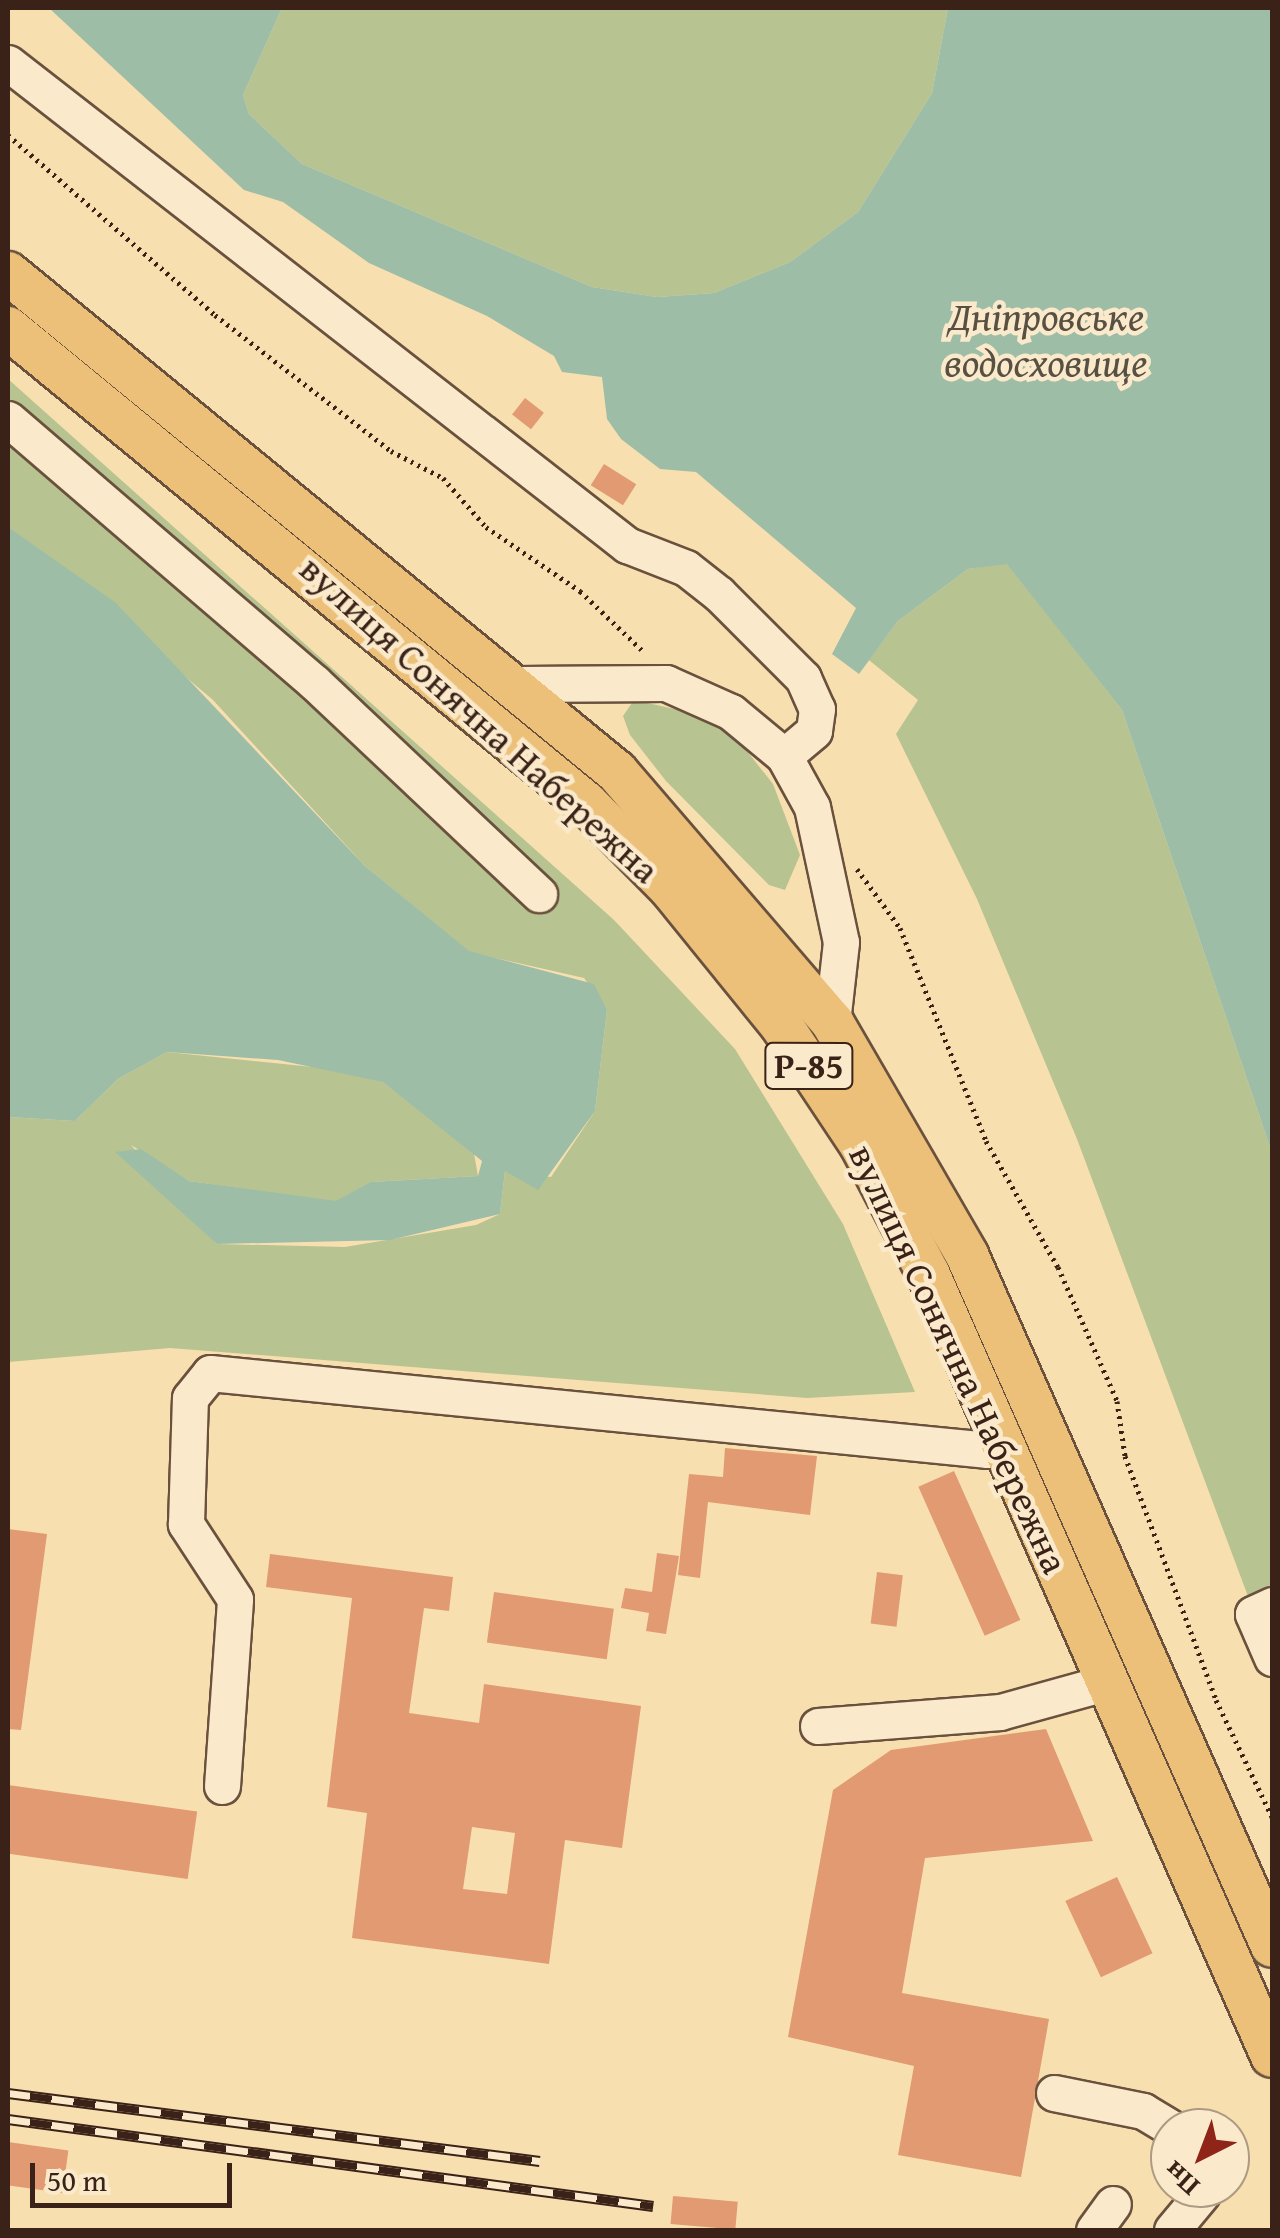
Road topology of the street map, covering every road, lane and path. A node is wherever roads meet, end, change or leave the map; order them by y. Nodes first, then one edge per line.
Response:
1 (8, 62) edge
2 (8, 135) edge
3 (8, 273) edge
4 (8, 328) edge
5 (8, 418) edge
6 (666, 683) junction
7 (518, 684) junction
8 (784, 756) junction
9 (848, 852) dead end
10 (539, 894) dead end
11 (832, 1022) junction
12 (1004, 1442) junction
13 (1272, 1605) edge
14 (1272, 1658) edge
15 (1109, 1682) junction
16 (818, 1726) dead end
17 (222, 1786) dead end
18 (1272, 1817) edge
19 (1272, 1946) edge
20 (1272, 2056) edge
21 (1054, 2093) dead end
22 (1150, 2115) edge
23 (1195, 2208) edge
24 (1172, 2230) edge

1 - 8 lane
2 - 6 path
3 - 7 main road, вулиця Сонячна Набережна / Р-85
4 - 12 main road, вулиця Сонячна Набережна / Р-85
5 - 10 lane
6 - 7 lane
6 - 8 lane
7 - 11 main road, вулиця Сонячна Набережна / Р-85
8 - 11 lane
9 - 18 path
11 - 19 main road, вулиця Сонячна Набережна / Р-85
12 - 15 main road, вулиця Сонячна Набережна / Р-85
12 - 17 lane
13 - 14 lane
15 - 16 lane
15 - 20 main road, вулиця Сонячна Набережна / Р-85
21 - 22 lane
23 - 24 lane

